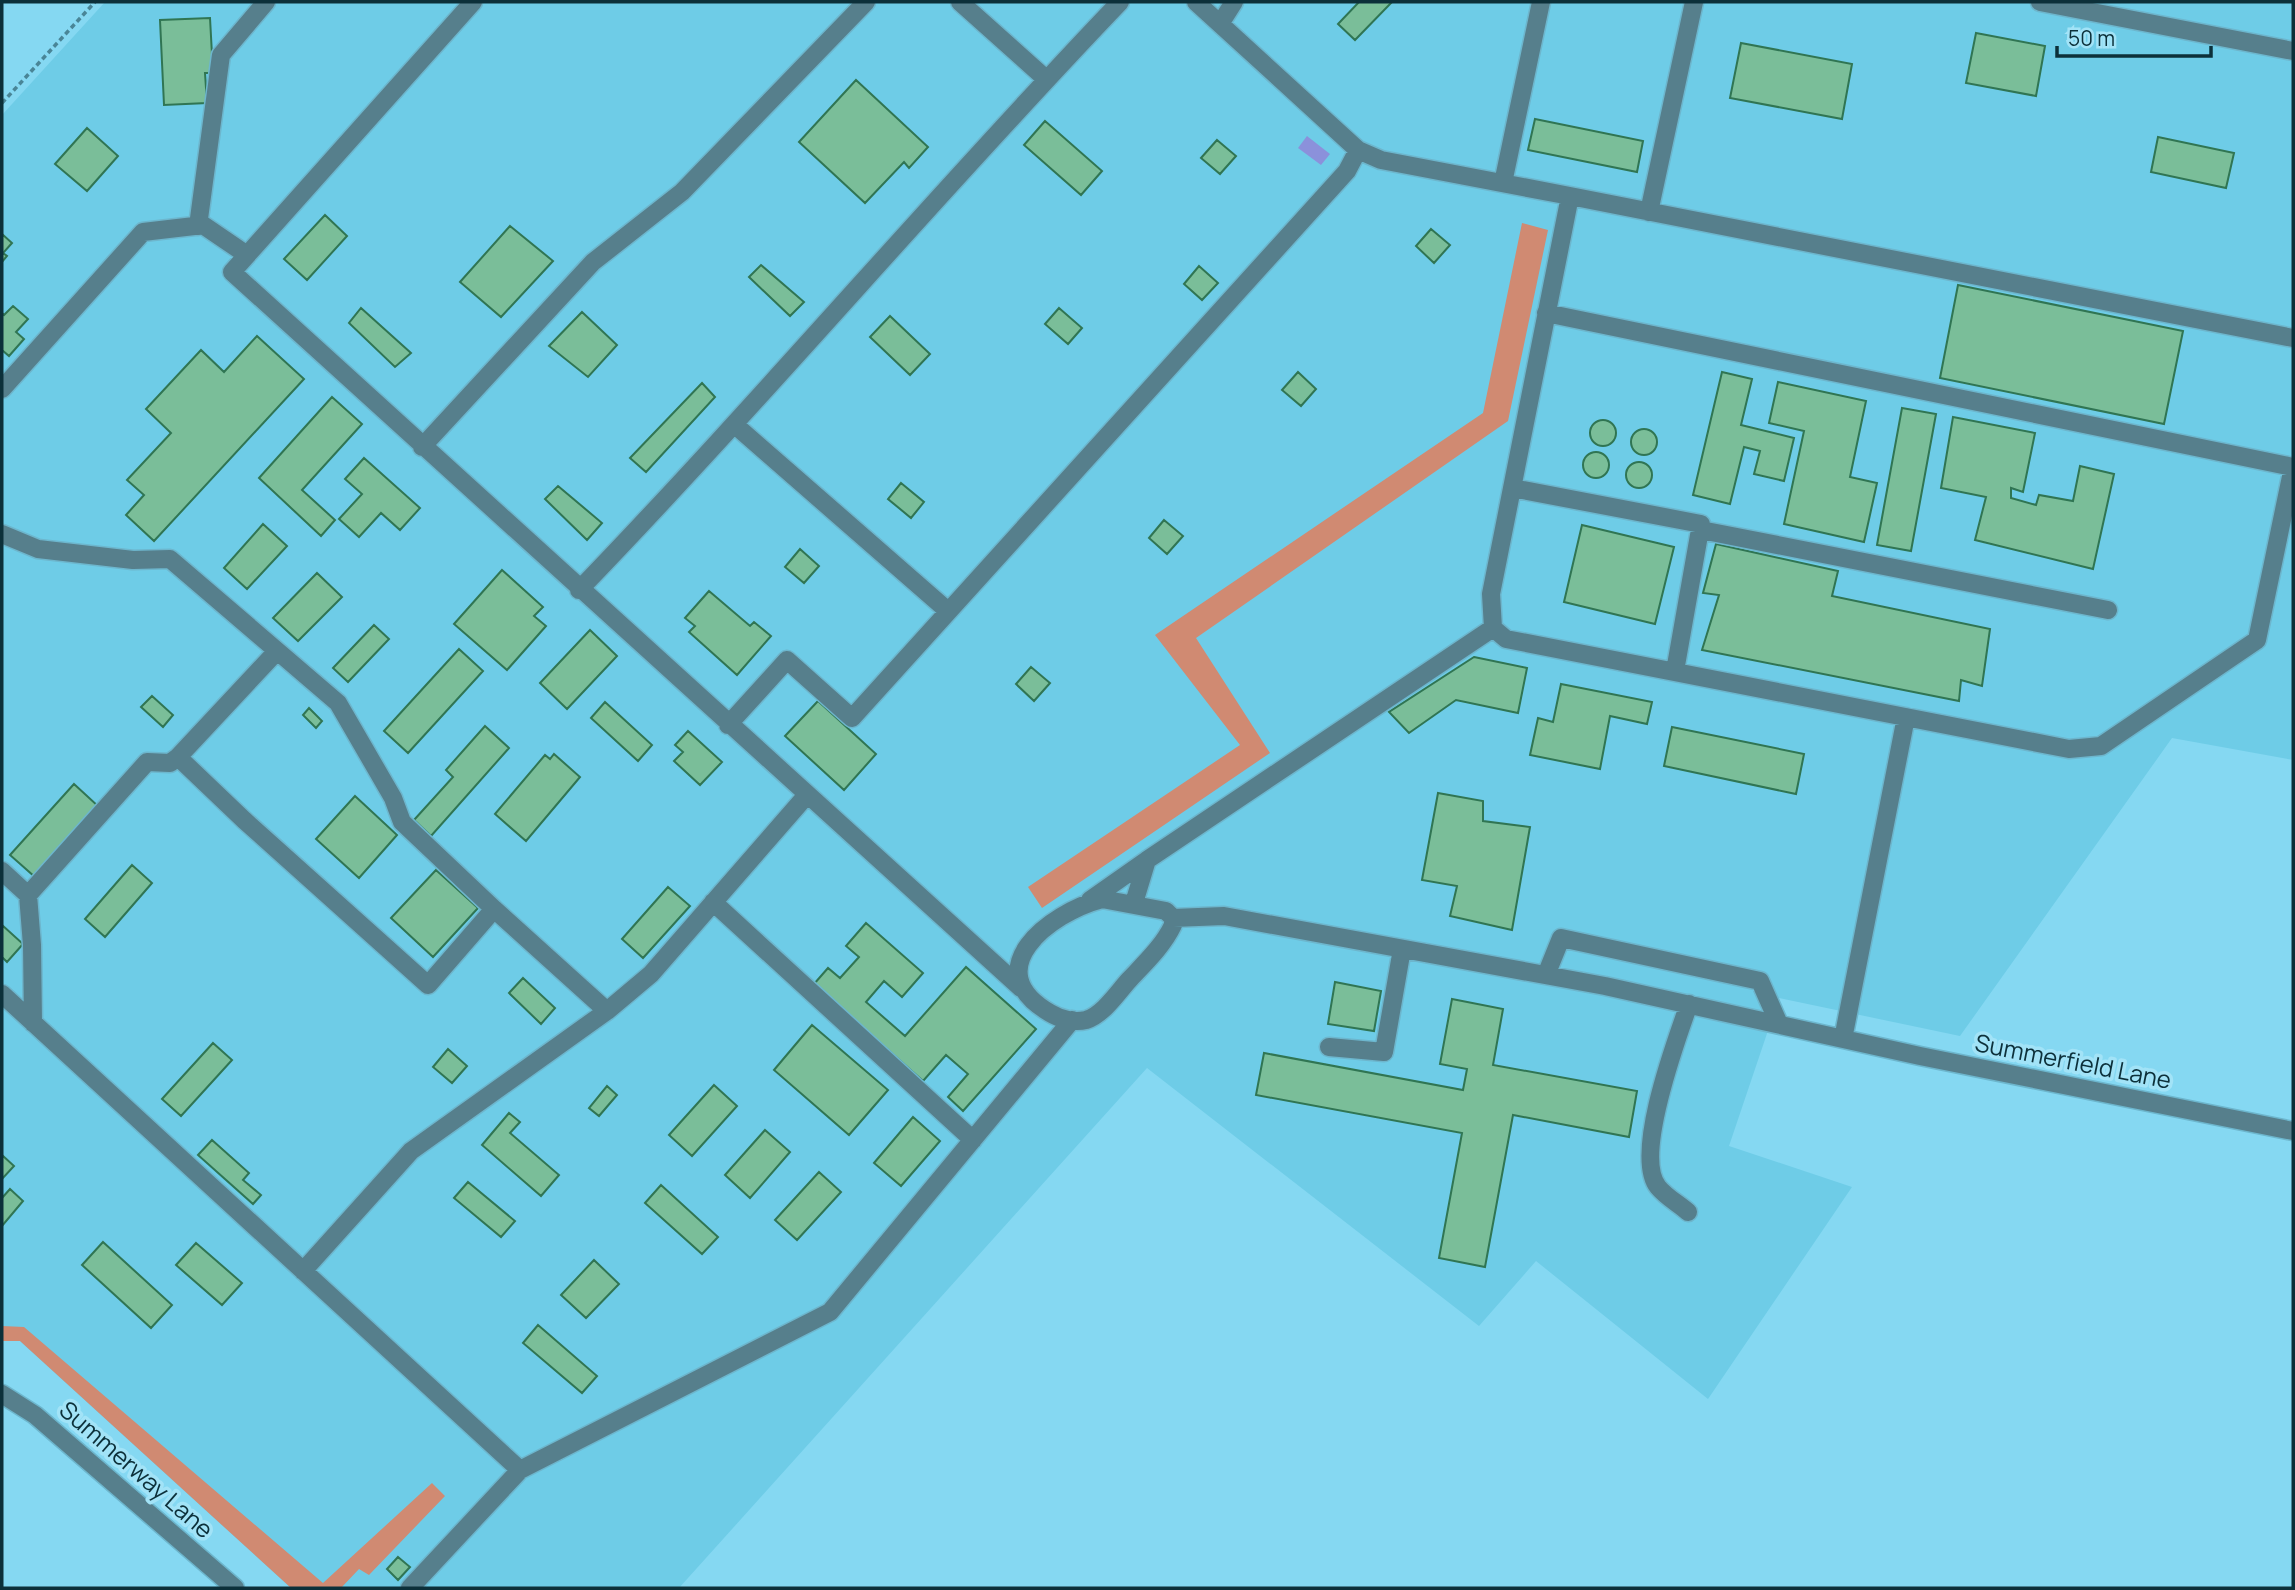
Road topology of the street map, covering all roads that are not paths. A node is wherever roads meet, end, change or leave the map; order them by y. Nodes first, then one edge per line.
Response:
1 (266, 2) edge
2 (473, 2) edge
3 (866, 2) edge
4 (960, 2) edge
5 (1120, 2) edge
6 (1196, 2) edge
7 (1234, 2) edge
8 (1541, 2) edge
9 (1694, 2) edge
10 (2040, 2) edge
11 (1220, 24) junction
12 (2293, 51) edge
13 (1046, 79) junction
14 (1359, 150) junction
15 (1503, 183) junction
16 (1570, 196) junction
17 (1649, 212) junction
18 (198, 226) junction
19 (247, 255) junction
20 (1546, 313) junction
21 (2293, 338) edge
22 (2, 388) edge
23 (735, 425) junction
24 (422, 447) junction
25 (2293, 467) edge
26 (1512, 488) junction
27 (1701, 530) junction
28 (2, 534) edge
29 (579, 590) junction
30 (2108, 610) dead end
31 (948, 611) junction
32 (1493, 628) junction
33 (277, 651) junction
34 (1675, 671) junction
35 (1906, 717) junction
36 (728, 725) junction
37 (178, 757) junction
38 (806, 796) junction
39 (1147, 860) junction
40 (2, 871) edge
41 (28, 895) junction
42 (713, 902) junction
43 (1134, 903) junction
44 (1084, 904) junction
45 (494, 909) junction
46 (1173, 918) junction
47 (1039, 932) junction
48 (971, 945) junction
49 (1402, 948) junction
50 (1546, 975) junction
51 (1021, 988) junction
52 (2, 994) edge
53 (1689, 1004) junction
54 (607, 1012) junction
55 (1072, 1020) junction
56 (33, 1023) junction
57 (1779, 1024) junction
58 (1843, 1039) junction
59 (1329, 1047) dead end
60 (2293, 1132) edge
61 (973, 1140) junction
62 (1688, 1212) dead end
63 (303, 1271) junction
64 (2, 1394) edge
65 (520, 1470) junction
66 (235, 1588) edge
67 (410, 1588) edge

1 - 18 street
2 - 19 street
3 - 24 street
4 - 13 street
5 - 13 street
6 - 11 street
7 - 11 street
8 - 15 street
9 - 17 street
10 - 12 street
11 - 14 street
13 - 23 street
14 - 15 street
14 - 31 street
15 - 16 street
16 - 17 street
16 - 20 street
17 - 21 street
18 - 19 street
18 - 22 street
19 - 24 street
20 - 25 street
20 - 26 street
23 - 29 street
23 - 31 street
24 - 29 street
25 - 35 street
26 - 27 street
26 - 32 street
27 - 30 street
27 - 34 street
28 - 33 street
29 - 36 street
31 - 36 street
32 - 34 street
32 - 39 street
33 - 37 street
33 - 45 street
34 - 35 street
35 - 58 street
36 - 38 street
37 - 41 street
37 - 45 street
38 - 42 street
38 - 48 street
39 - 43 street
39 - 44 street
40 - 41 street
41 - 56 street
42 - 54 street
42 - 61 street
43 - 44 street
43 - 46 street
44 - 47 street
45 - 54 street
46 - 49 street, Summerfield Lane
46 - 55 street
47 - 48 street
47 - 51 street
48 - 51 street
49 - 50 street, Summerfield Lane
49 - 59 street
50 - 53 street, Summerfield Lane
50 - 57 street
51 - 55 street
52 - 56 street
53 - 57 street, Summerfield Lane
53 - 62 street
54 - 63 street
55 - 61 street
56 - 63 street
57 - 58 street, Summerfield Lane
58 - 60 street, Summerfield Lane
61 - 65 street
63 - 65 street
64 - 66 street, Summerway Lane
65 - 67 street

